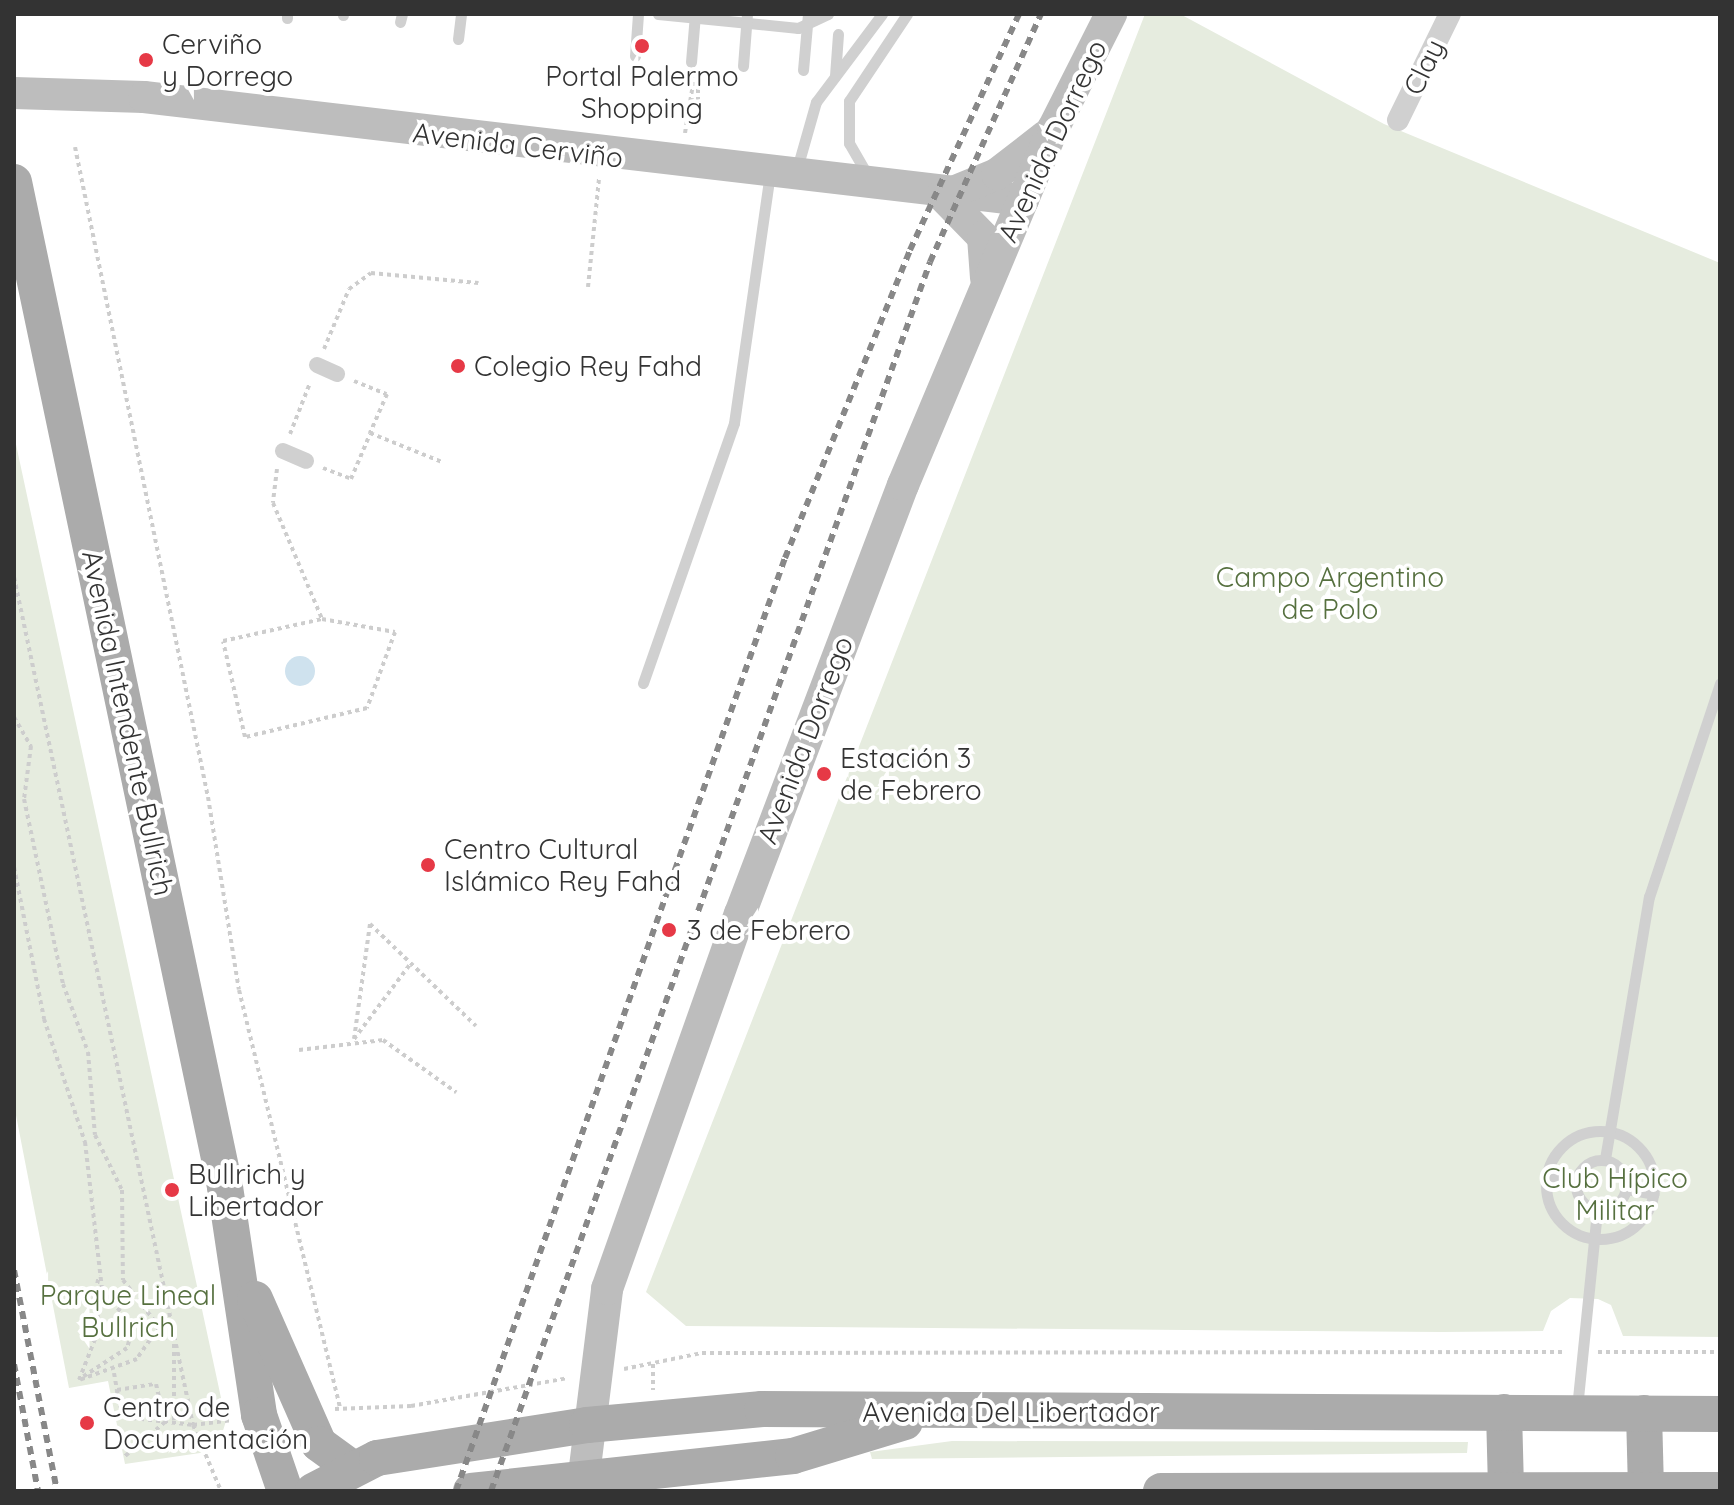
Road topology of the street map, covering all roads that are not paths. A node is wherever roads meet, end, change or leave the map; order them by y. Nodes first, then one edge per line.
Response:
1 (461, 14) edge
2 (638, 14) edge
3 (658, 14) edge
4 (828, 14) edge
5 (882, 14) edge
6 (907, 14) edge
7 (1111, 14) edge
8 (1450, 14) edge
9 (695, 16) edge
10 (747, 18) edge
11 (807, 20) edge
12 (838, 34) dead end
13 (458, 39) dead end
14 (635, 56) dead end
15 (743, 66) dead end
16 (693, 70) road end
17 (803, 70) dead end
18 (835, 76) junction
19 (14, 93) edge
20 (1398, 120) dead end
21 (1053, 129) junction
22 (782, 175) junction
23 (14, 182) edge
24 (874, 187) junction
25 (942, 195) junction
26 (1023, 200) junction
27 (985, 289) junction
28 (317, 365) road end
29 (337, 374) road end
30 (283, 451) road end
31 (306, 461) road end
32 (643, 683) dead end
33 (1720, 684) edge
34 (1610, 1131) junction
35 (1605, 1159) junction
36 (1546, 1177) junction
37 (1575, 1181) junction
38 (1626, 1189) junction
39 (1654, 1194) junction
40 (1597, 1210) junction
41 (1593, 1239) junction
42 (240, 1264) junction
43 (1504, 1412) junction
44 (1577, 1413) junction
45 (1644, 1413) junction
46 (929, 1414) junction
47 (1720, 1414) edge
48 (587, 1425) junction
49 (349, 1466) junction
50 (582, 1484) edge
51 (1506, 1490) edge
52 (1646, 1490) edge
53 (1720, 1490) edge
54 (285, 1491) edge
55 (313, 1491) edge
56 (471, 1491) edge
57 (1161, 1491) edge

1 - 13 lane
2 - 14 lane
3 - 9 lane
4 - 11 lane
5 - 18 lane
6 - 24 lane
7 - 21 main road, Avenida Dorrego
8 - 20 street, Clay
9 - 10 lane
9 - 16 lane
10 - 11 lane
10 - 15 lane
11 - 17 lane
12 - 18 lane
18 - 22 lane
19 - 22 main road, Avenida Cerviño
21 - 25 main road
21 - 26 main road, Avenida Dorrego
22 - 24 main road, Avenida Cerviño
22 - 32 lane
23 - 42 main road, Avenida Intendente Bullrich
24 - 25 main road, Avenida Cerviño
25 - 26 main road, Avenida Cerviño
25 - 27 main road
26 - 27 main road, Avenida Dorrego
27 - 48 main road, Avenida Dorrego
28 - 29 street
30 - 31 street
33 - 34 lane
34 - 35 lane
34 - 36 lane
34 - 39 lane
35 - 37 lane
35 - 38 lane
36 - 37 lane
36 - 41 lane
37 - 40 lane
38 - 39 lane
38 - 40 lane
39 - 41 lane
40 - 41 lane
41 - 44 lane
42 - 49 main road, Avenida Intendente Bullrich
42 - 54 main road, Avenida Intendente Bullrich
43 - 44 main road, Avenida Del Libertador
43 - 46 main road, Avenida Del Libertador
43 - 51 main road
44 - 45 main road, Avenida Del Libertador
45 - 47 main road, Avenida Del Libertador
45 - 52 main road
46 - 48 main road, Avenida Del Libertador
46 - 50 main road
48 - 49 main road, Avenida Del Libertador
48 - 50 main road, Avenida Dorrego
49 - 55 main road, Avenida Del Libertador
50 - 56 main road
51 - 52 main road
51 - 57 main road
52 - 53 main road

